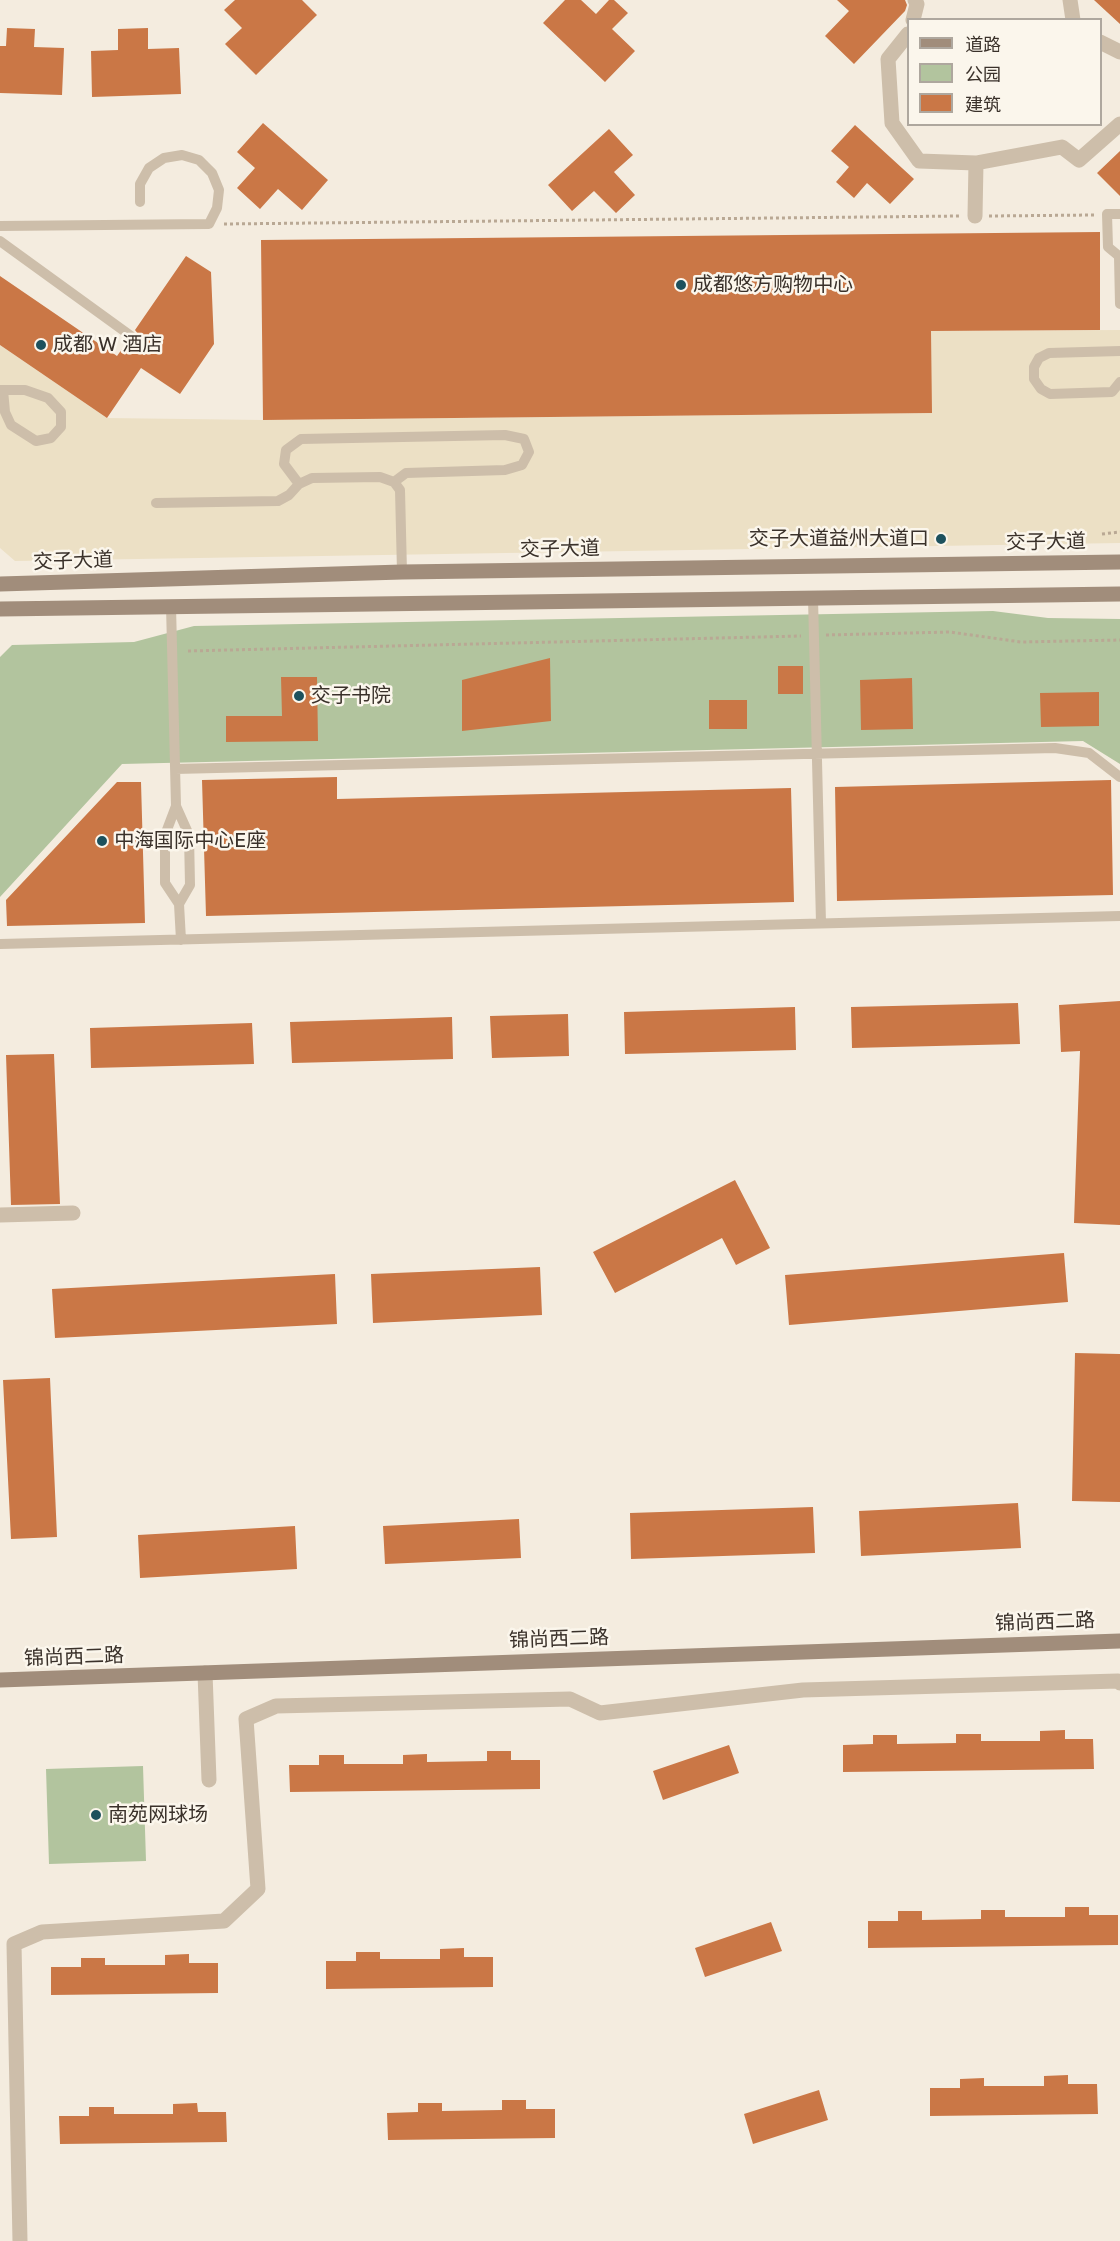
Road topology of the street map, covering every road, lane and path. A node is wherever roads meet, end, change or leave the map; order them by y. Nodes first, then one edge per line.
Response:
1 (915, 0) edge
2 (1070, 0) edge
3 (914, 18) edge
4 (1073, 18) edge
5 (907, 36) edge
6 (1102, 43) edge
7 (1120, 52) edge
8 (1120, 124) edge
9 (976, 163) junction
10 (140, 202) dead end
11 (1107, 214) junction
12 (1120, 214) edge
13 (975, 216) junction
14 (209, 224) junction
15 (0, 226) edge
16 (0, 241) edge
17 (1120, 257) edge
18 (1120, 304) edge
19 (131, 336) dead end
20 (1120, 351) edge
21 (1120, 382) edge
22 (2, 390) edge
23 (394, 482) junction
24 (299, 484) junction
25 (156, 503) dead end
26 (1120, 532) edge
27 (1102, 534) dead end
28 (1120, 562) edge
29 (402, 572) junction
30 (0, 584) edge
31 (1120, 594) edge
32 (813, 598) junction
33 (171, 606) junction
34 (0, 609) edge
35 (814, 636) junction
36 (1120, 640) edge
37 (188, 651) dead end
38 (817, 753) junction
39 (175, 769) junction
40 (1120, 777) edge
41 (176, 806) junction
42 (178, 904) junction
43 (1120, 916) edge
44 (821, 923) junction
45 (181, 940) junction
46 (0, 944) edge
47 (73, 1213) dead end
48 (0, 1215) edge
49 (1120, 1641) edge
50 (205, 1673) junction
51 (0, 1680) edge
52 (1120, 1683) edge
53 (209, 1780) dead end
54 (20, 2241) edge

1 - 3 street
2 - 4 street
5 - 9 street
6 - 7 street
8 - 9 street
9 - 13 street
10 - 14 lane
11 - 12 lane
11 - 13 path
11 - 17 lane
13 - 14 path
14 - 15 lane
16 - 19 lane
17 - 18 lane
20 - 21 lane
22 - 22 lane
23 - 24 lane
23 - 24 lane
23 - 29 lane
24 - 25 lane
26 - 27 path
28 - 29 main road, 交子大道
29 - 30 main road, 交子大道
31 - 32 main road
32 - 33 main road
32 - 35 lane
33 - 34 main road
33 - 39 lane
35 - 36 path
35 - 37 path
35 - 38 lane
38 - 39 lane
38 - 40 lane
38 - 44 lane
39 - 41 lane
41 - 42 lane
41 - 42 lane
42 - 45 lane
43 - 44 lane
44 - 45 lane
45 - 46 lane
47 - 48 street
49 - 50 main road, 锦尚西二路
50 - 51 main road, 锦尚西二路
50 - 53 street
52 - 54 street

